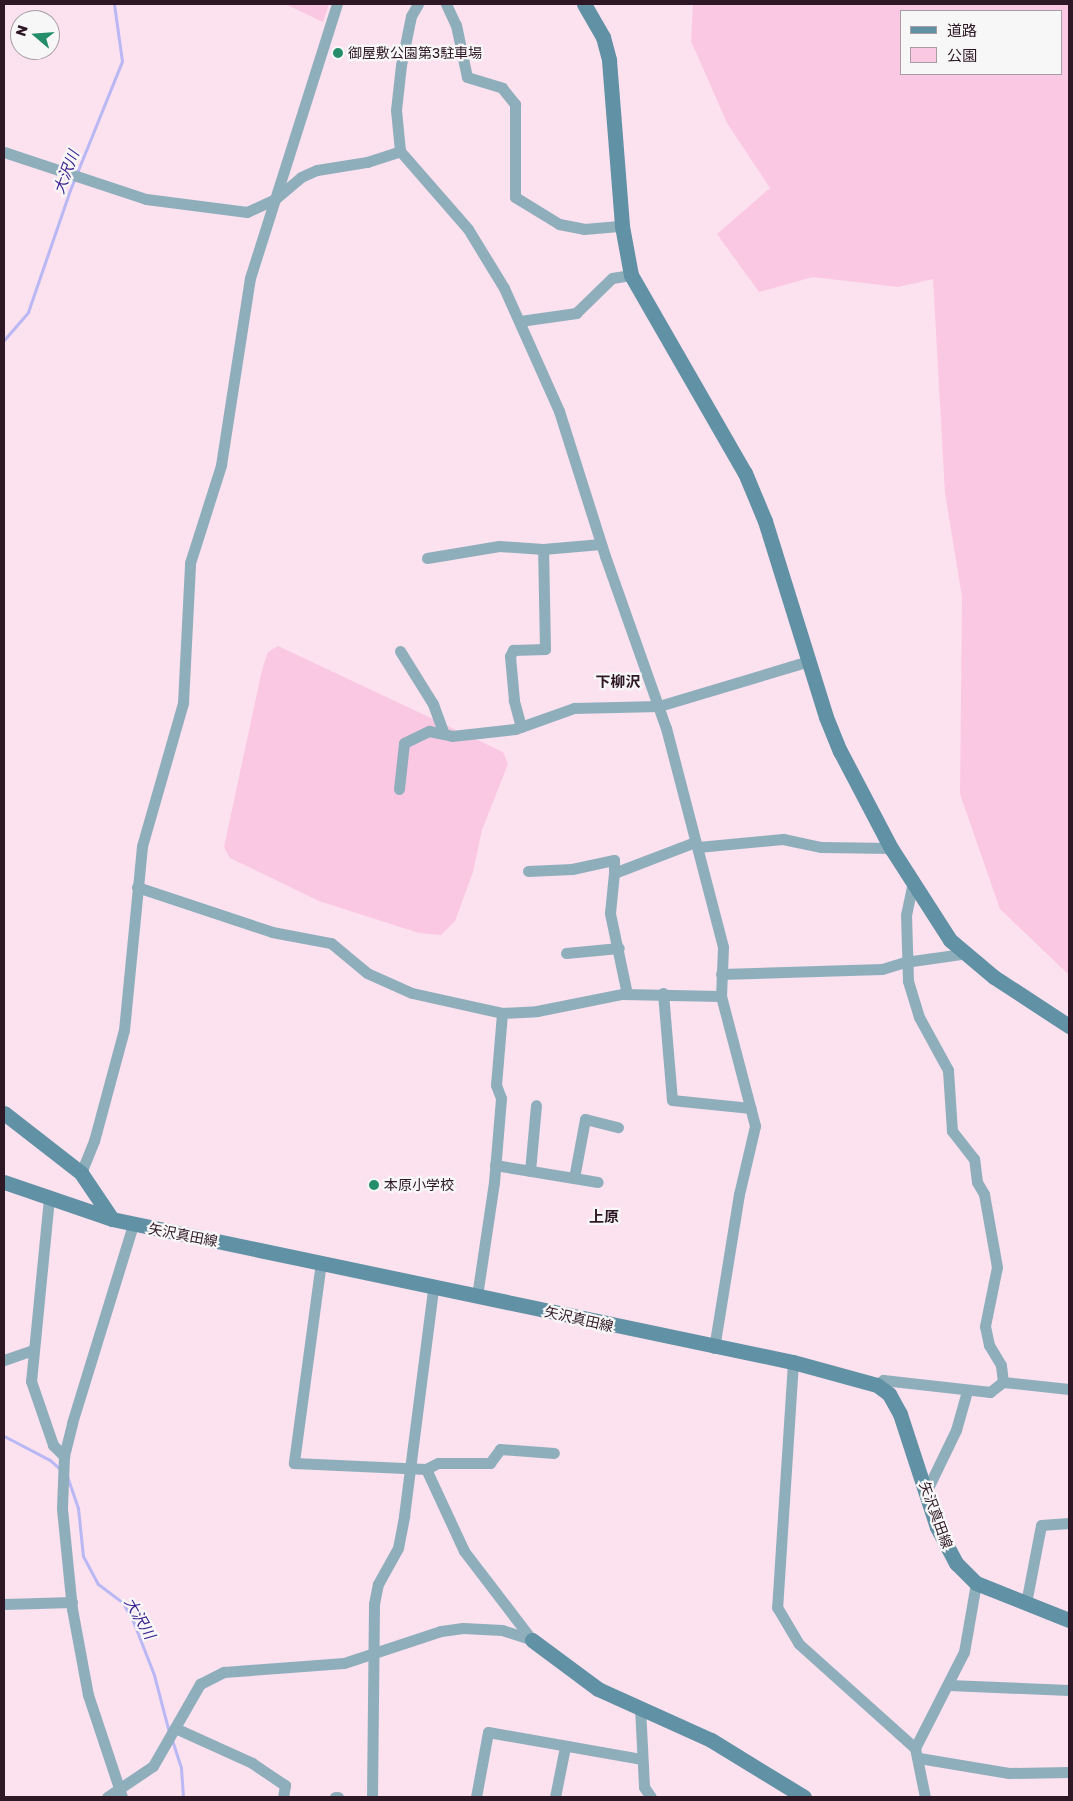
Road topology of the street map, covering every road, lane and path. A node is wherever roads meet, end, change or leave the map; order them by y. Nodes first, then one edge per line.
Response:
1 (337, 4) edge
2 (418, 4) edge
3 (446, 4) edge
4 (584, 4) edge
5 (400, 151) junction
6 (4, 152) edge
7 (275, 199) junction
8 (622, 226) junction
9 (631, 275) junction
10 (520, 321) junction
11 (601, 544) junction
12 (543, 549) junction
13 (427, 558) dead end
14 (400, 652) dead end
15 (809, 661) junction
16 (659, 706) junction
17 (521, 727) junction
18 (444, 734) junction
19 (399, 788) dead end
20 (697, 845) junction
21 (891, 848) junction
22 (528, 871) dead end
23 (614, 873) junction
24 (913, 883) junction
25 (137, 887) junction
26 (619, 948) junction
27 (566, 953) dead end
28 (962, 954) junction
29 (905, 962) junction
30 (721, 974) junction
31 (663, 993) junction
32 (627, 994) junction
33 (721, 996) junction
34 (502, 1013) junction
35 (1069, 1026) edge
36 (536, 1105) dead end
37 (751, 1108) junction
38 (4, 1113) edge
39 (618, 1127) dead end
40 (495, 1165) junction
41 (530, 1171) junction
42 (81, 1173) junction
43 (574, 1178) junction
44 (4, 1182) edge
45 (598, 1182) dead end
46 (49, 1198) junction
47 (112, 1219) junction
48 (133, 1225) junction
49 (321, 1262) junction
50 (433, 1289) junction
51 (477, 1296) junction
52 (714, 1348) junction
53 (33, 1350) junction
54 (4, 1360) edge
55 (793, 1362) junction
56 (1003, 1382) junction
57 (877, 1385) junction
58 (1069, 1389) edge
59 (967, 1391) junction
60 (554, 1453) dead end
61 (64, 1456) junction
62 (412, 1467) junction
63 (426, 1469) junction
64 (926, 1492) junction
65 (1069, 1523) edge
66 (976, 1583) junction
67 (72, 1602) junction
68 (1026, 1603) junction
69 (4, 1604) edge
70 (1069, 1620) edge
71 (532, 1640) junction
72 (372, 1656) junction
73 (949, 1685) junction
74 (1069, 1690) edge
75 (640, 1707) junction
76 (174, 1728) junction
77 (565, 1747) junction
78 (917, 1753) junction
79 (641, 1759) junction
80 (1069, 1772) edge
81 (121, 1793) edge
82 (107, 1797) edge
83 (283, 1797) edge
84 (372, 1797) edge
85 (476, 1797) edge
86 (555, 1797) edge
87 (651, 1797) edge
88 (804, 1797) edge
89 (925, 1797) edge

1 - 7 street
2 - 5 street
3 - 8 street
4 - 8 street
5 - 7 street
5 - 10 street
6 - 7 street
7 - 25 street
8 - 9 street
9 - 10 street
9 - 15 street
10 - 11 street
11 - 12 street
11 - 16 street
12 - 13 street
12 - 17 street
14 - 18 street
15 - 16 street
15 - 21 street
16 - 17 street
16 - 20 street
17 - 18 street
18 - 19 street
20 - 21 street
20 - 23 street
20 - 30 street
21 - 24 street
22 - 23 street
23 - 26 street
24 - 28 street
24 - 29 street
25 - 34 street
25 - 42 street
26 - 27 street
26 - 32 street
28 - 29 street
28 - 35 street
29 - 30 street
29 - 56 street
30 - 33 street
31 - 32 street
31 - 33 street
31 - 37 street
32 - 34 street
33 - 37 street
34 - 40 street
36 - 41 street
37 - 52 street
38 - 42 street
39 - 43 street
40 - 41 street
40 - 51 street
41 - 43 street
42 - 47 street
43 - 45 street
44 - 46 street, 矢沢真田線
46 - 47 street, 矢沢真田線
46 - 53 street
47 - 48 street, 矢沢真田線
48 - 49 street, 矢沢真田線
48 - 61 street
49 - 50 street, 矢沢真田線
49 - 62 street
50 - 51 street, 矢沢真田線
50 - 62 street
51 - 52 street, 矢沢真田線
52 - 55 street, 矢沢真田線
53 - 54 street
53 - 61 street
55 - 57 street, 矢沢真田線
55 - 78 street
56 - 58 street
56 - 59 street
57 - 59 street
57 - 64 street, 矢沢真田線
59 - 64 street
60 - 63 street
61 - 67 street
62 - 63 street
62 - 72 street
63 - 71 street
64 - 66 street, 矢沢真田線
65 - 68 street
66 - 68 street, 矢沢真田線
66 - 73 street
67 - 69 street
67 - 81 street
68 - 70 street, 矢沢真田線
71 - 72 street
71 - 75 street
72 - 76 street
72 - 84 street
73 - 74 street
73 - 78 street
75 - 79 street
75 - 88 street
76 - 81 street
76 - 83 street
77 - 79 street
77 - 85 street
77 - 86 street
78 - 80 street
78 - 89 street
79 - 87 street
81 - 82 street

